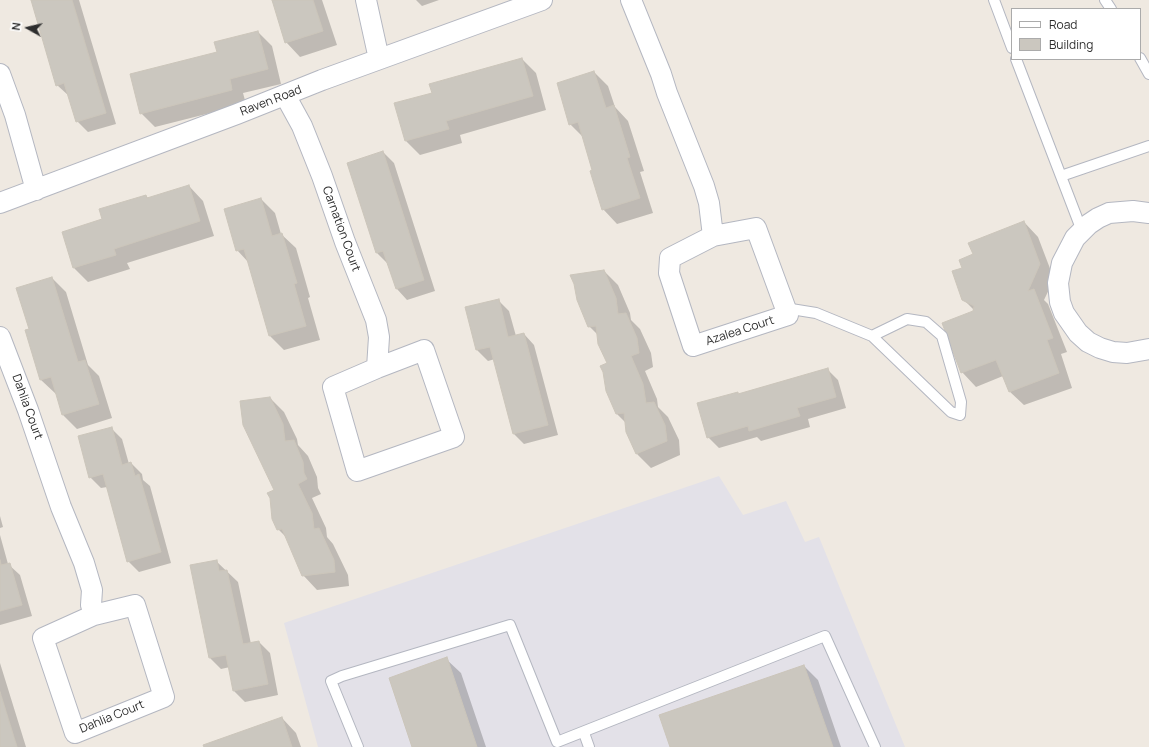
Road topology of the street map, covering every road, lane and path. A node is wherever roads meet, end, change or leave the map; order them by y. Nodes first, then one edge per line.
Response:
1 (366, 0) edge
2 (542, 0) edge
3 (631, 0) edge
4 (994, 0) edge
5 (1011, 45) edge
6 (379, 59) junction
7 (1016, 60) edge
8 (1141, 60) edge
9 (0, 74) edge
10 (1149, 74) edge
11 (285, 95) junction
12 (1149, 146) edge
13 (1061, 176) junction
14 (36, 190) junction
15 (0, 203) edge
16 (1149, 213) edge
17 (1082, 230) junction
18 (713, 236) junction
19 (786, 308) junction
20 (872, 336) junction
21 (0, 337) edge
22 (1149, 349) edge
23 (377, 368) junction
24 (94, 615) junction
25 (584, 733) junction
26 (358, 747) edge
27 (589, 747) edge
28 (875, 747) edge

1 - 6 street
2 - 6 street, Raven Road
3 - 18 street
4 - 5 lane
6 - 11 street, Raven Road
7 - 13 lane
8 - 10 lane
9 - 14 street
11 - 14 street, Raven Road
11 - 23 street, Carnation Court
12 - 13 lane
13 - 17 lane
14 - 15 street, Raven Road
16 - 17 street
17 - 22 street
18 - 19 street, Azalea Court
18 - 19 street, Azalea Court
19 - 20 lane
20 - 20 lane
21 - 24 street, Dahlia Court
23 - 23 street
24 - 24 street, Dahlia Court
25 - 26 lane
25 - 27 lane
25 - 28 lane

